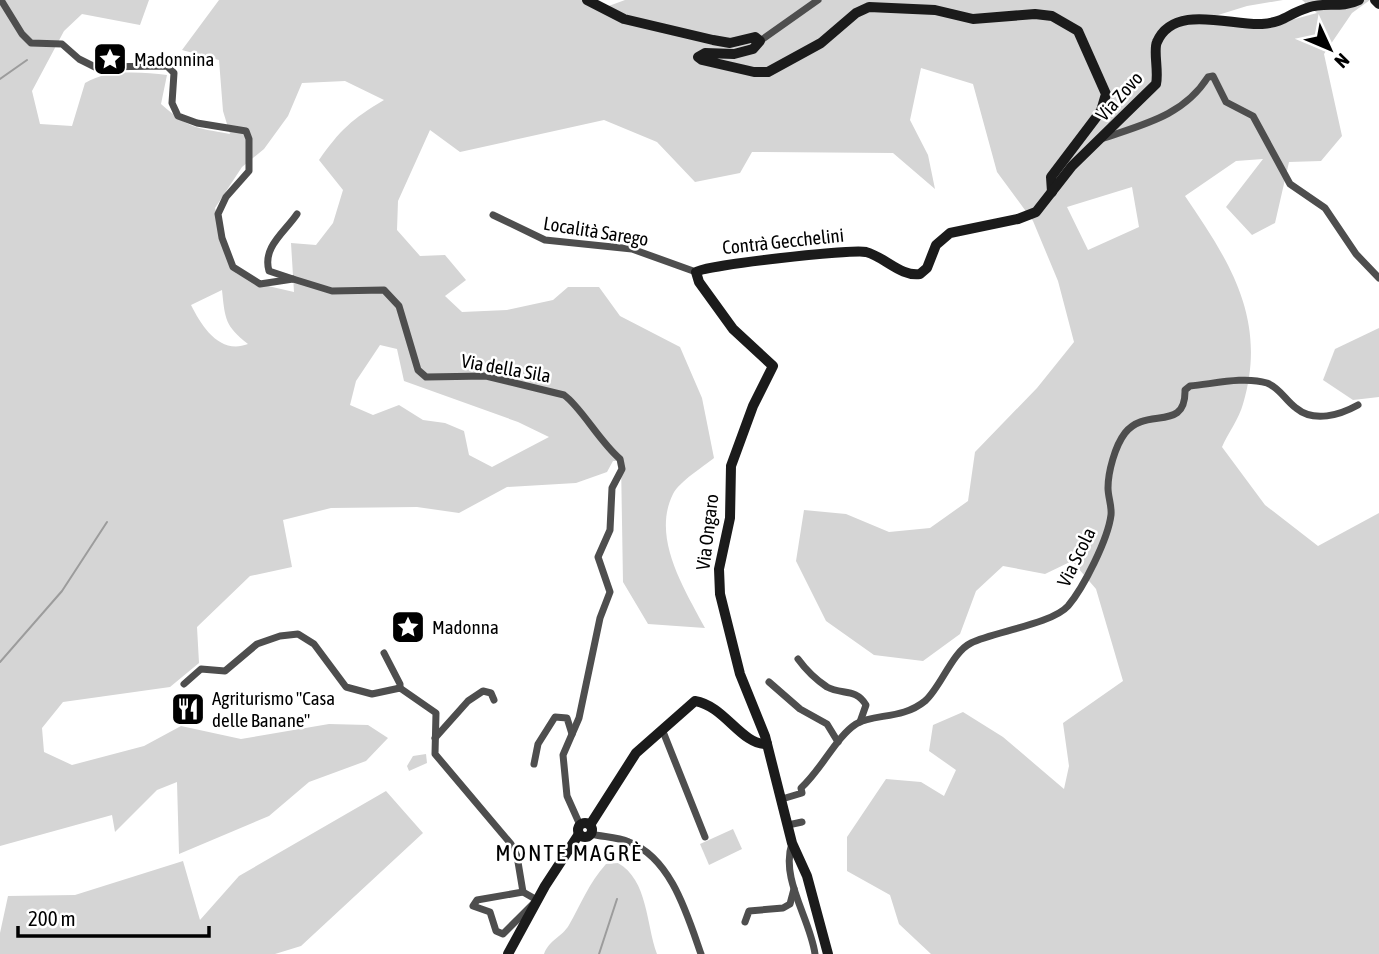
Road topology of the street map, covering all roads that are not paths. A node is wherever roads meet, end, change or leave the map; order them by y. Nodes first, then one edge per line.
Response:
1 (1, 0) edge
2 (587, 0) edge
3 (818, 0) edge
4 (1359, 0) edge
5 (1375, 0) edge
6 (1379, 4) edge
7 (760, 41) junction
8 (1104, 138) junction
9 (1052, 192) junction
10 (297, 214) dead end
11 (494, 215) dead end
12 (696, 272) junction
13 (1379, 278) edge
14 (293, 279) junction
15 (1358, 405) dead end
16 (384, 653) dead end
17 (798, 659) dead end
18 (769, 682) dead end
19 (184, 684) dead end
20 (400, 688) junction
21 (494, 700) dead end
22 (860, 722) junction
23 (662, 728) junction
24 (573, 735) junction
25 (435, 739) junction
26 (838, 742) junction
27 (767, 744) junction
28 (534, 764) dead end
29 (782, 799) junction
30 (802, 822) dead end
31 (788, 825) junction
32 (585, 830) junction
33 (705, 837) dead end
34 (792, 843) junction
35 (794, 885) junction
36 (523, 892) junction
37 (537, 900) junction
38 (745, 922) dead end
39 (508, 954) edge
40 (701, 954) edge
41 (814, 954) edge
42 (828, 954) edge

1 - 14 street, Via della Sila
2 - 7 main road
3 - 7 street
4 - 8 main road, Via Zovo
5 - 6 main road
7 - 9 main road
8 - 9 main road, Contrà Gecchelini
8 - 13 street
9 - 12 main road, Contrà Gecchelini
10 - 14 street
11 - 12 street, Località Sarego
12 - 27 main road, Via Ongaro
14 - 24 street, Via della Sila
15 - 22 street, Via Scola
16 - 20 street
17 - 22 street
18 - 26 street
19 - 20 street
20 - 25 street
21 - 25 street
22 - 26 street
23 - 27 main road
23 - 32 main road
23 - 33 street
24 - 28 street
24 - 32 street, Via della Sila
25 - 36 street
26 - 29 street
27 - 29 main road, Via Ongaro
29 - 31 main road, Via Ongaro
30 - 31 street
31 - 34 main road, Via Ongaro
32 - 37 main road
32 - 40 street
34 - 35 street
34 - 42 main road, Via Ongaro
35 - 38 street
35 - 41 street
36 - 37 street
36 - 37 street
37 - 39 main road

